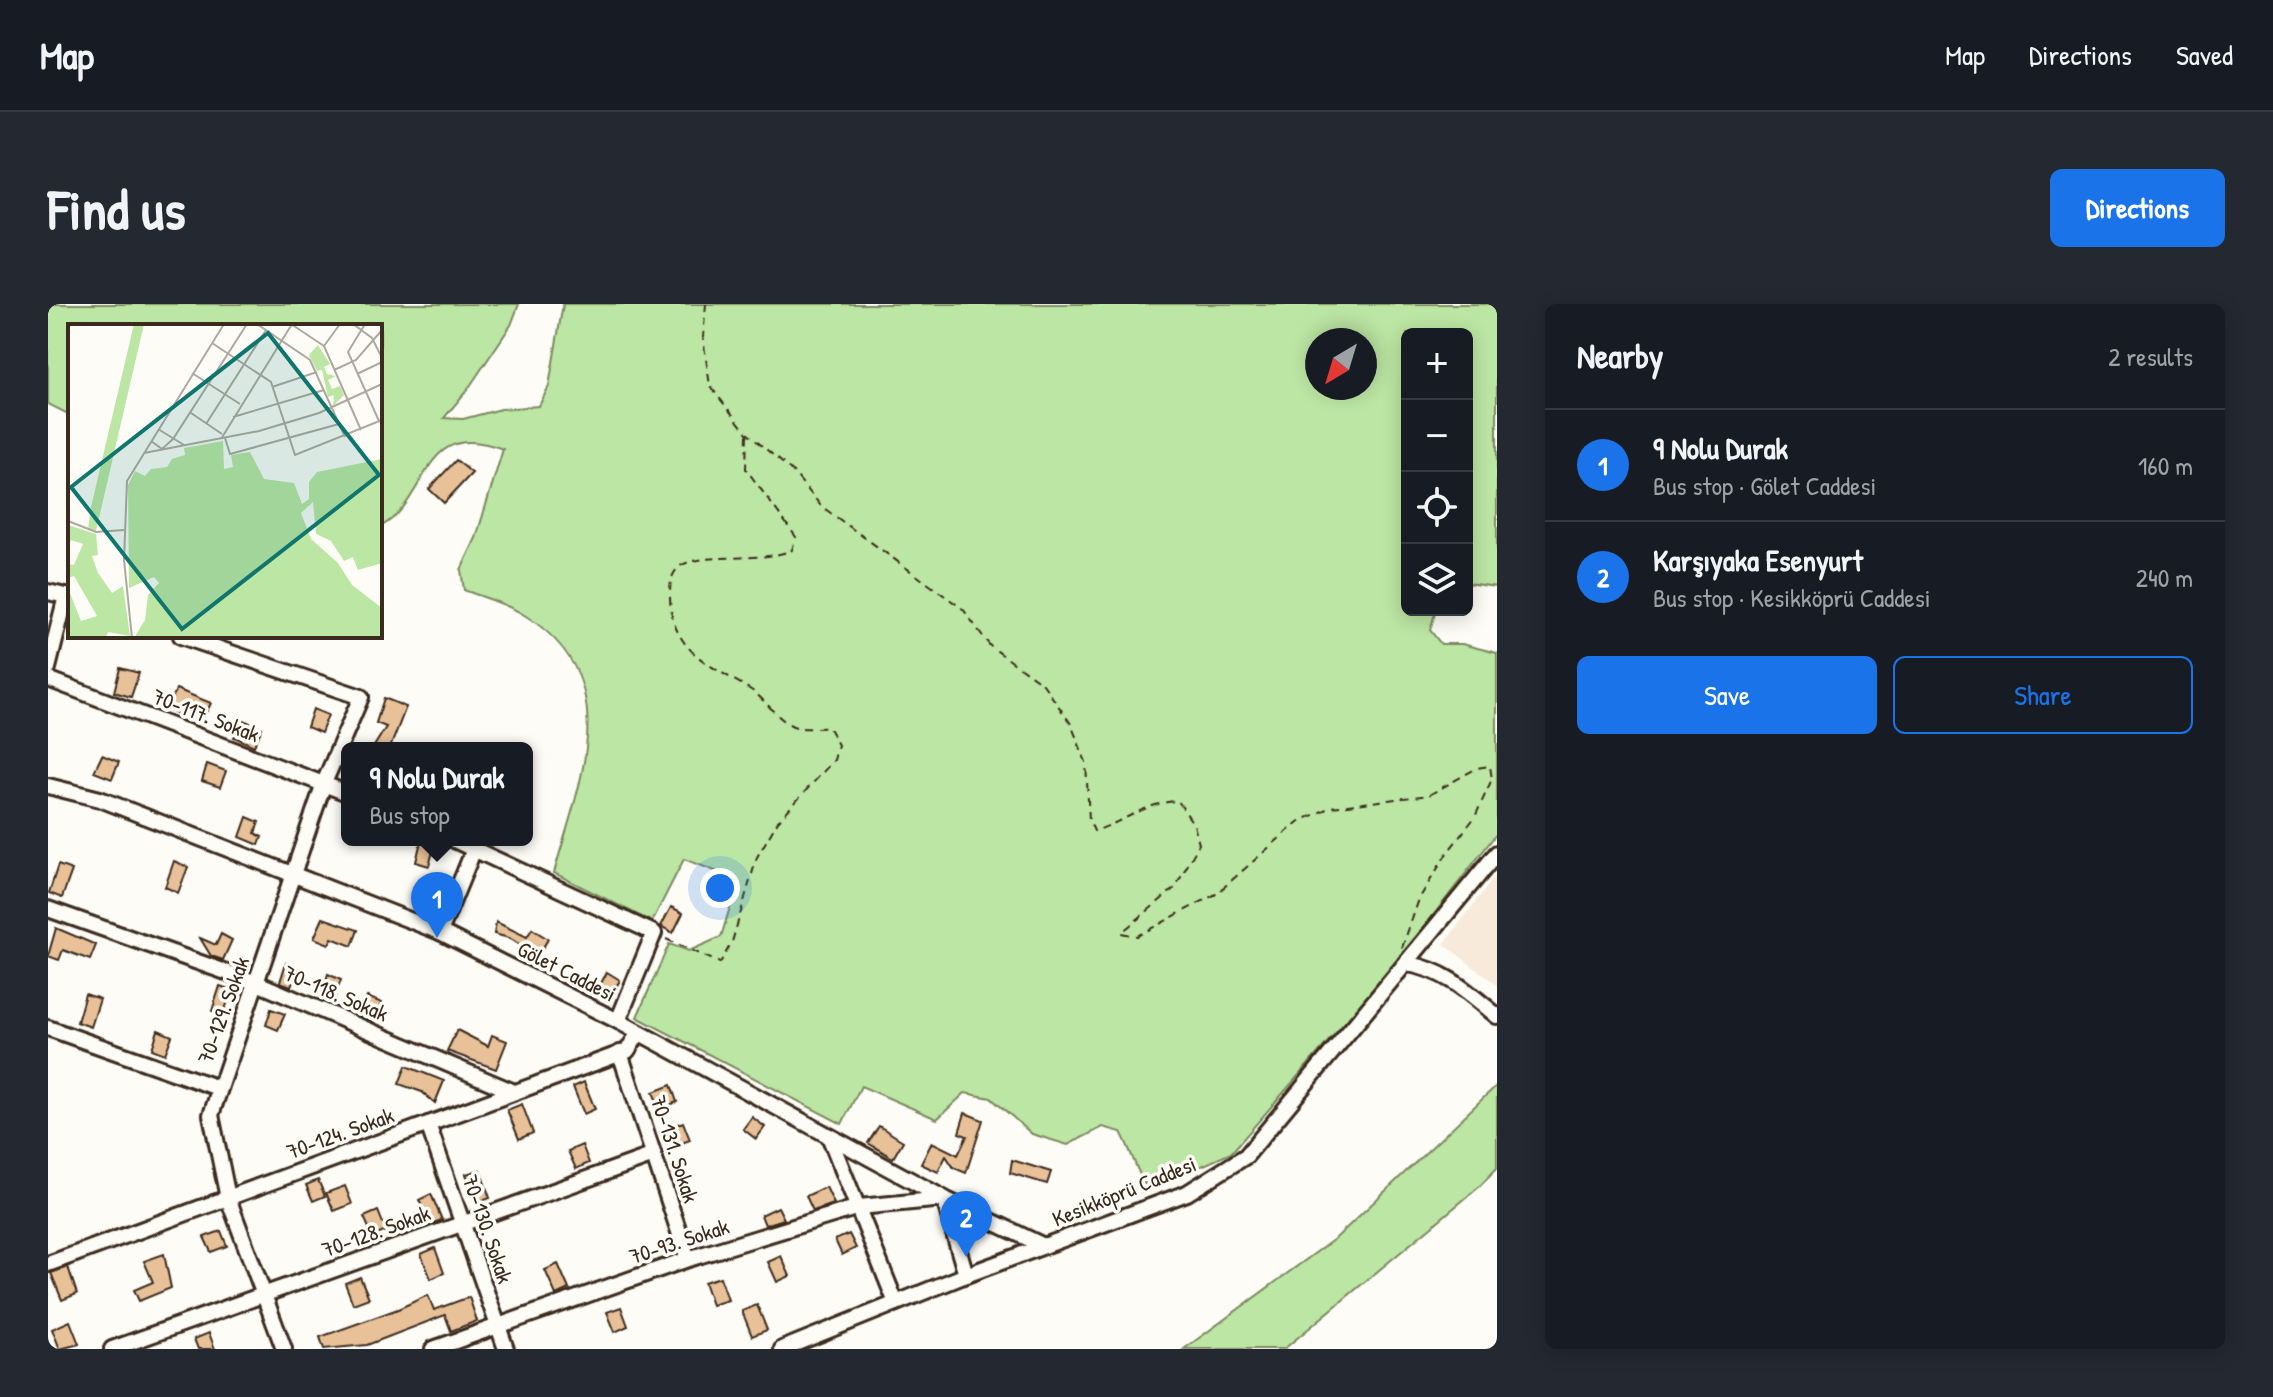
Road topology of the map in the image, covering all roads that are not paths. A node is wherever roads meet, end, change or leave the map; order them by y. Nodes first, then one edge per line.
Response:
1 (48, 592) edge
2 (68, 597) edge
3 (187, 638) edge
4 (48, 668) edge
5 (48, 679) edge
6 (342, 742) edge
7 (341, 743) edge
8 (324, 783) junction
9 (48, 786) edge
10 (341, 790) edge
11 (467, 846) edge
12 (474, 849) junction
13 (1497, 853) edge
14 (296, 876) junction
15 (48, 909) edge
16 (440, 932) junction
17 (1408, 964) junction
18 (257, 983) junction
19 (1497, 1016) edge
20 (618, 1021) junction
21 (48, 1028) edge
22 (639, 1033) junction
23 (620, 1053) junction
24 (218, 1088) junction
25 (514, 1092) junction
26 (428, 1124) junction
27 (829, 1136) junction
28 (654, 1155) junction
29 (228, 1198) junction
30 (944, 1199) junction
31 (859, 1207) junction
32 (463, 1224) junction
33 (1044, 1246) junction
34 (688, 1259) junction
35 (48, 1264) edge
36 (966, 1275) junction
37 (262, 1295) junction
38 (896, 1303) junction
39 (498, 1326) junction
40 (112, 1349) edge
41 (284, 1349) edge
42 (433, 1349) edge
43 (506, 1349) edge
44 (782, 1349) edge

1 - 2 street
2 - 4 street
3 - 6 street, 70-129. Sokak
5 - 8 street, 70-117. Sokak
7 - 8 street, 70-129. Sokak
8 - 10 street, 70-117. Sokak
8 - 14 street, 70-129. Sokak
9 - 14 street, Gölet Caddesi
11 - 12 street
12 - 16 street
12 - 20 street
13 - 17 street, Kesikköprü Caddesi
14 - 16 street, Gölet Caddesi
14 - 18 street, 70-129. Sokak
15 - 18 street, 70-118. Sokak
16 - 20 street, Gölet Caddesi
17 - 19 street
17 - 33 street, Kesikköprü Caddesi
18 - 24 street, 70-129. Sokak
18 - 25 street, 70-118. Sokak
20 - 22 street, Gölet Caddesi
21 - 24 street
22 - 23 street, 70-124. Sokak
22 - 27 street, Gölet Caddesi
23 - 25 street, 70-124. Sokak
23 - 28 street, 70-131. Sokak
24 - 29 street, 70-129. Sokak
25 - 26 street, 70-124. Sokak
26 - 29 street, 70-124. Sokak
26 - 32 street, 70-130. Sokak
27 - 30 street, Gölet Caddesi
27 - 31 street
28 - 32 street, 70-128. Sokak
28 - 34 street, 70-131. Sokak
29 - 35 street, 70-124. Sokak
29 - 37 street, 70-129. Sokak
30 - 31 street, 70-93. Sokak
30 - 33 street, Gölet Caddesi
30 - 36 street
31 - 34 street, 70-93. Sokak
31 - 38 street
32 - 37 street, 70-128. Sokak
32 - 39 street, 70-130. Sokak
33 - 36 street, Kesikköprü Caddesi
34 - 39 street, 70-93. Sokak
36 - 38 street, Kesikköprü Caddesi
37 - 40 street, 70-128. Sokak
37 - 41 street, 70-129. Sokak
38 - 44 street, Kesikköprü Caddesi
39 - 42 street, 70-93. Sokak
39 - 43 street, 70-130. Sokak

